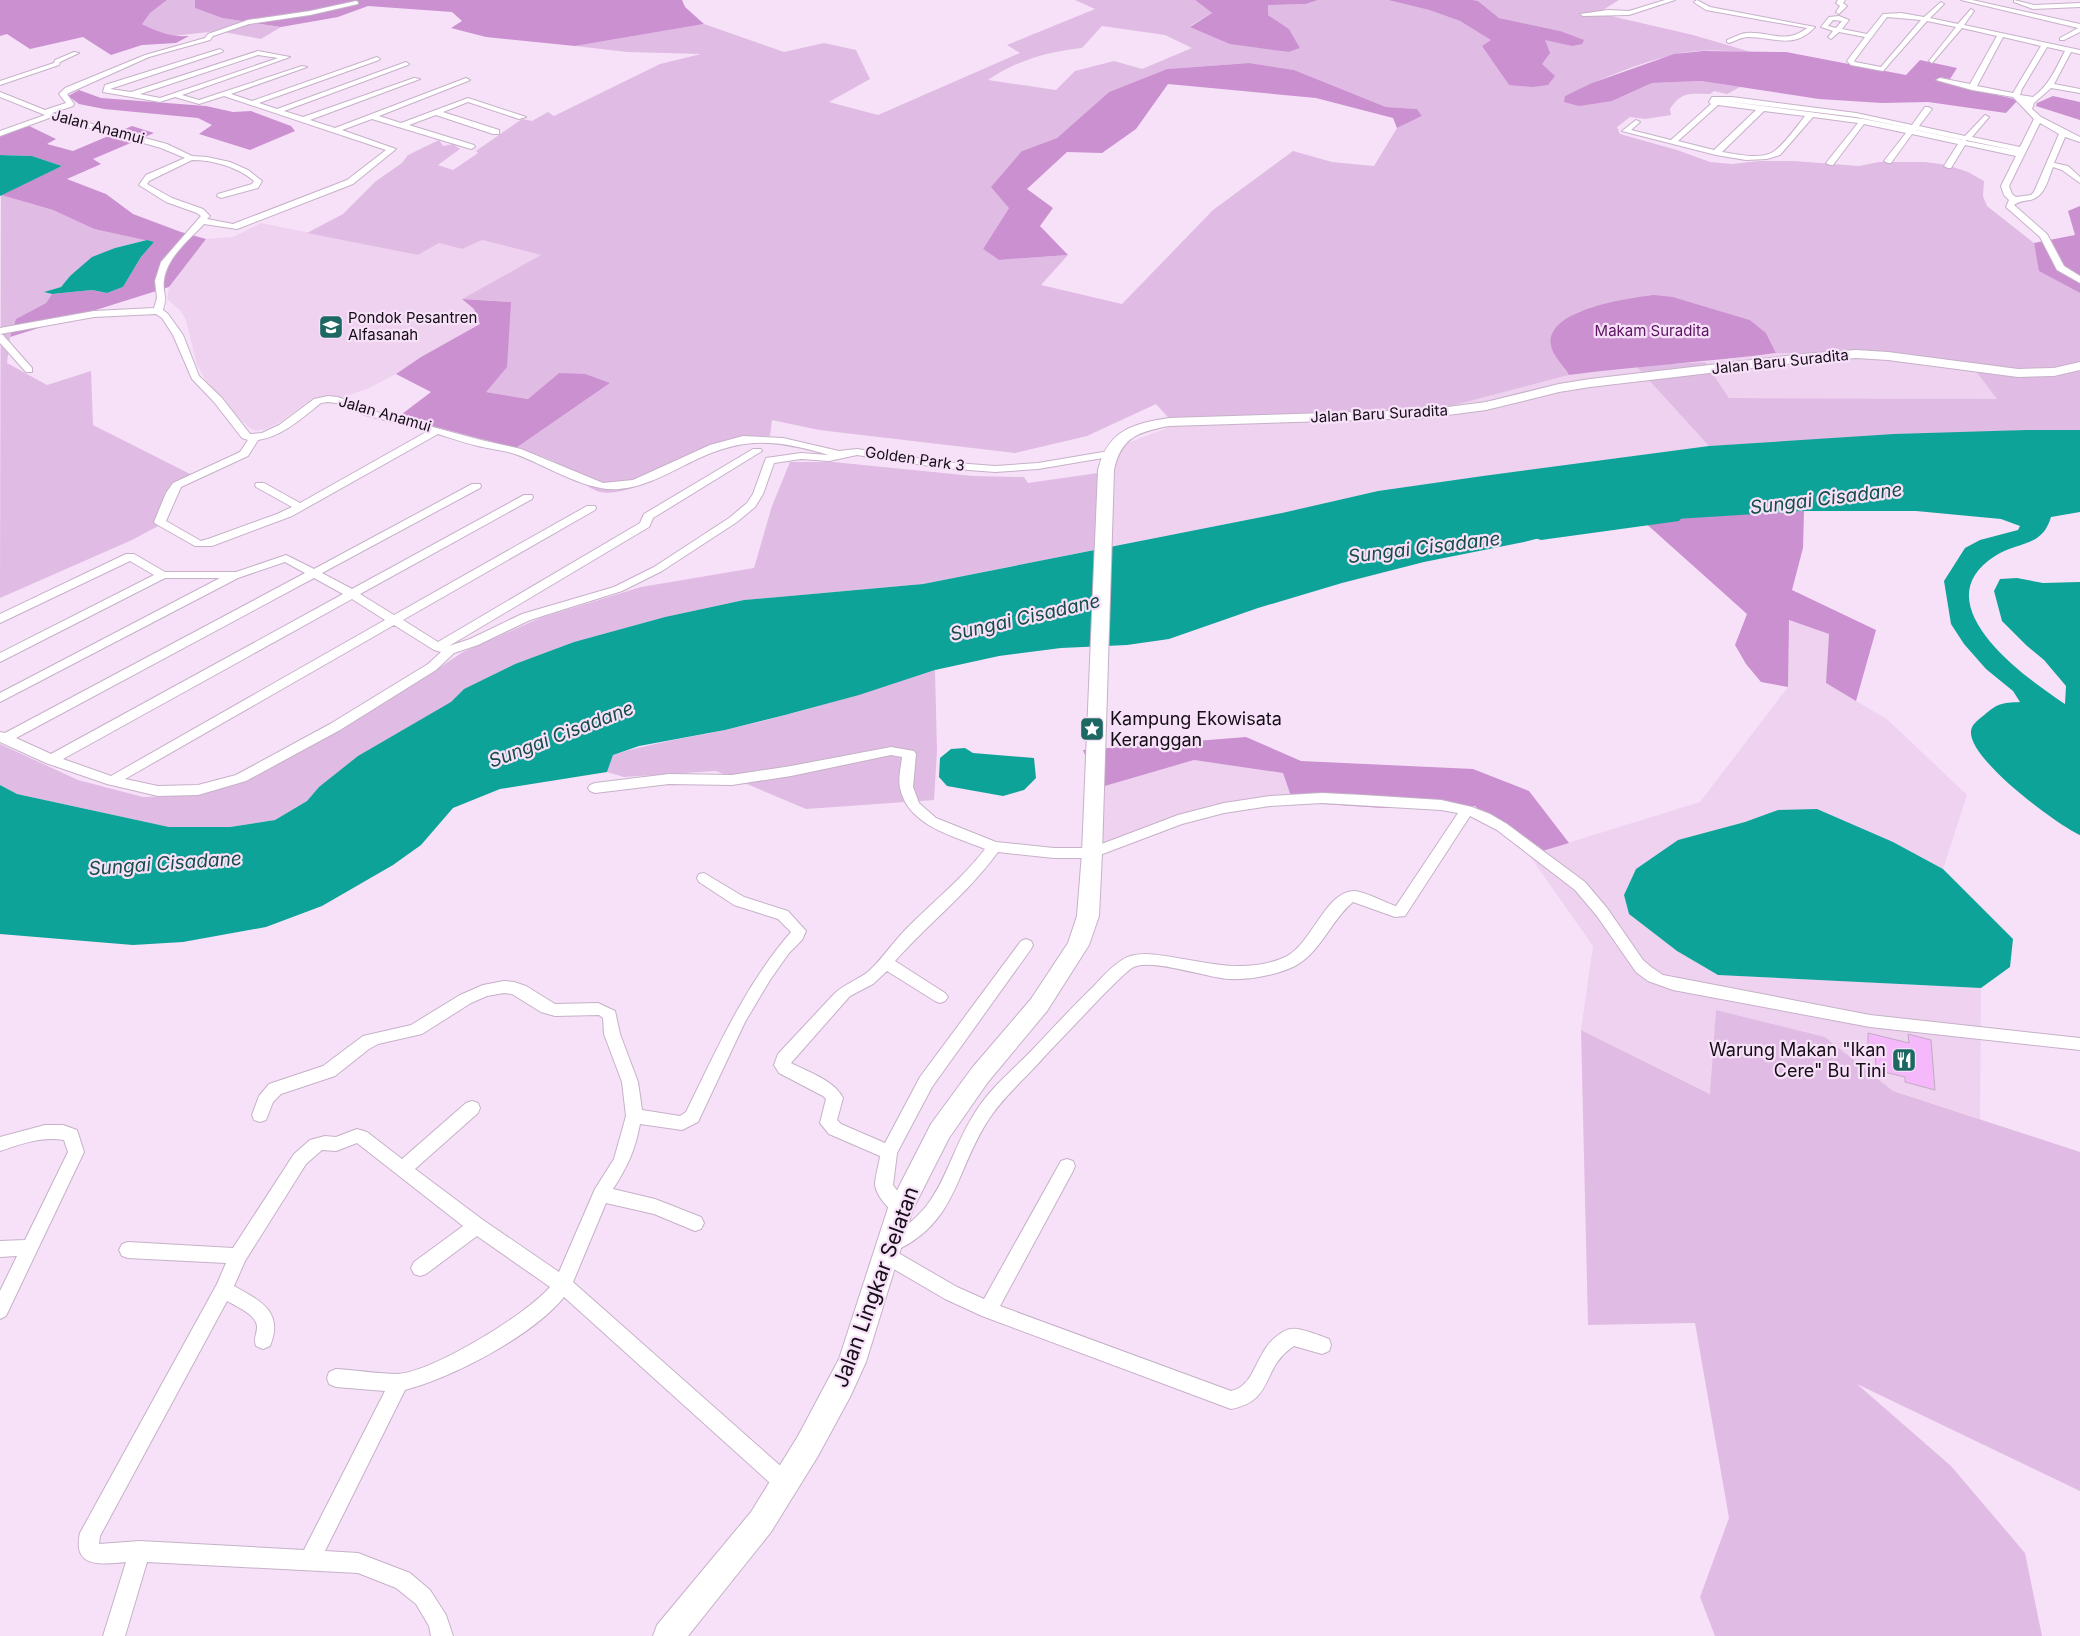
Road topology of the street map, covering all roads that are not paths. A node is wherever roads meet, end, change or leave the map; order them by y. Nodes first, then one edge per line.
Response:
1 (1672, 0) edge
2 (1842, 0) edge
3 (1964, 0) edge
4 (2047, 0) edge
5 (1695, 1) edge
6 (2016, 1) edge
7 (356, 3) dead end
8 (1942, 4) dead end
9 (1604, 5) dead end
10 (2080, 5) edge
11 (2057, 6) junction
12 (1971, 10) dead end
13 (1591, 12) dead end
14 (1839, 12) dead end
15 (1583, 14) dead end
16 (2072, 14) dead end
17 (1924, 20) junction
18 (1960, 26) junction
19 (2080, 28) edge
20 (2001, 34) junction
21 (1869, 36) junction
22 (1830, 37) dead end
23 (2062, 39) dead end
24 (1729, 41) dead end
25 (2045, 44) junction
26 (2069, 49) junction
27 (220, 50) dead end
28 (2080, 52) edge
29 (76, 53) dead end
30 (376, 59) dead end
31 (1932, 61) dead end
32 (406, 64) dead end
33 (304, 67) dead end
34 (416, 79) dead end
35 (466, 80) dead end
36 (1940, 80) dead end
37 (0, 83) edge
38 (2051, 86) junction
39 (1972, 88) junction
40 (2080, 91) edge
41 (0, 94) edge
42 (225, 94) junction
43 (130, 95) junction
44 (175, 95) junction
45 (2016, 96) junction
46 (2035, 100) junction
47 (252, 103) junction
48 (1716, 103) junction
49 (1762, 108) junction
50 (1928, 109) dead end
51 (2030, 109) junction
52 (277, 111) junction
53 (436, 112) junction
54 (48, 114) junction
55 (1811, 114) junction
56 (372, 116) junction
57 (522, 117) dead end
58 (1984, 117) dead end
59 (304, 119) junction
60 (2038, 119) junction
61 (1636, 122) dead end
62 (1863, 122) junction
63 (402, 125) junction
64 (1912, 129) junction
65 (336, 130) junction
66 (496, 132) dead end
67 (2063, 133) junction
68 (0, 134) edge
69 (1965, 140) junction
70 (2080, 140) edge
71 (1672, 143) junction
72 (471, 147) dead end
73 (2021, 152) junction
74 (1716, 153) junction
75 (191, 158) junction
76 (1888, 161) dead end
77 (1830, 163) dead end
78 (2050, 164) junction
79 (1948, 166) dead end
80 (2080, 181) edge
81 (221, 196) dead end
82 (2014, 200) junction
83 (203, 220) junction
84 (2080, 280) edge
85 (158, 311) junction
86 (0, 331) edge
87 (0, 337) edge
88 (2080, 366) edge
89 (29, 370) dead end
90 (437, 430) junction
91 (254, 438) junction
92 (757, 451) dead end
93 (840, 454) junction
94 (1108, 462) junction
95 (260, 485) dead end
96 (476, 486) dead end
97 (528, 497) dead end
98 (300, 507) junction
99 (591, 508) dead end
100 (314, 574) junction
101 (163, 575) junction
102 (237, 575) junction
103 (353, 595) junction
104 (0, 619) edge
105 (394, 620) junction
106 (444, 648) junction
107 (0, 658) edge
108 (0, 698) edge
109 (3, 738) edge
110 (51, 760) junction
111 (112, 781) junction
112 (595, 788) dead end
113 (1467, 810) junction
114 (994, 847) junction
115 (1092, 853) junction
116 (704, 878) dead end
117 (1026, 946) dead end
118 (886, 963) junction
119 (940, 997) dead end
120 (2080, 1044) edge
121 (472, 1108) dead end
122 (260, 1115) dead end
123 (634, 1116) junction
124 (0, 1144) edge
125 (888, 1152) junction
126 (1067, 1166) dead end
127 (403, 1170) junction
128 (601, 1194) junction
129 (901, 1208) junction
130 (695, 1223) dead end
131 (477, 1226) junction
132 (0, 1248) edge
133 (28, 1248) junction
134 (128, 1250) dead end
135 (888, 1250) junction
136 (238, 1256) junction
137 (420, 1268) dead end
138 (563, 1284) junction
139 (224, 1289) junction
140 (0, 1310) edge
141 (988, 1310) junction
142 (263, 1340) dead end
143 (1322, 1345) dead end
144 (336, 1378) dead end
145 (399, 1383) junction
146 (786, 1484) junction
147 (140, 1550) junction
148 (309, 1561) junction
149 (114, 1636) edge
150 (442, 1636) edge
151 (668, 1636) edge

1 - 15 street
2 - 14 street
3 - 19 street
4 - 11 street
5 - 24 street
6 - 11 street
7 - 54 street
8 - 17 street
9 - 13 street
10 - 11 street
11 - 16 street
12 - 18 street
17 - 18 street
17 - 21 street
17 - 21 street
18 - 20 street
18 - 31 street
19 - 23 street
20 - 25 street
20 - 39 street
21 - 22 street
25 - 26 street
25 - 45 street
26 - 28 street
26 - 38 street
27 - 43 street
29 - 37 street
30 - 47 street
32 - 52 street
33 - 42 street
34 - 59 street
35 - 56 street
36 - 39 street
38 - 40 street
38 - 46 street
39 - 45 street
41 - 54 street, Jalan Anamui
42 - 44 street
42 - 47 street
43 - 44 street
43 - 44 street
45 - 46 street
45 - 51 street
46 - 51 street
47 - 52 street
48 - 49 street
48 - 64 street
48 - 71 street
49 - 55 street
49 - 74 street
50 - 64 street
51 - 60 street
52 - 59 street
53 - 57 street
53 - 63 street
53 - 66 street
54 - 68 street
54 - 75 street, Jalan Anamui
55 - 62 street
55 - 74 street
56 - 63 street
56 - 65 street
58 - 69 street
59 - 65 street
60 - 67 street
60 - 73 street
61 - 71 street
62 - 64 street
62 - 77 street
63 - 72 street
64 - 69 street
64 - 76 street
65 - 83 street
67 - 70 street
67 - 78 street
69 - 73 street
69 - 79 street
71 - 74 street
73 - 82 street
75 - 81 street
75 - 83 street
78 - 80 street
78 - 82 street
82 - 84 street
83 - 85 street
85 - 86 street
85 - 91 street
87 - 89 street
88 - 94 main road, Jalan Baru Suradita
90 - 91 street, Jalan Anamui
90 - 93 street, Jalan Anamui
90 - 98 street
91 - 98 street
92 - 106 street
93 - 94 street, Golden Park 3
93 - 106 street
94 - 115 main road, Jalan Lingkar Selatan
95 - 98 street
96 - 100 street
97 - 103 street
99 - 105 street
100 - 102 street
100 - 103 street
100 - 109 street
101 - 102 street
101 - 104 street
101 - 107 street
102 - 108 street
103 - 105 street
103 - 110 street
105 - 106 street
105 - 111 street
106 - 111 street
109 - 110 street
110 - 111 street
112 - 114 street
113 - 115 street
113 - 120 street
113 - 135 street
114 - 115 street
114 - 118 street
115 - 129 main road, Jalan Lingkar Selatan
116 - 123 street
117 - 125 street
118 - 119 street
118 - 125 street
121 - 127 street
122 - 123 street
123 - 128 street
124 - 133 street
125 - 129 street
126 - 141 street
127 - 131 street
127 - 136 street
128 - 130 street
128 - 138 street
129 - 135 main road, Jalan Lingkar Selatan
131 - 137 street
131 - 138 street
132 - 133 street
133 - 140 street
134 - 136 street
135 - 141 street
135 - 146 main road, Jalan Lingkar Selatan
136 - 139 street
138 - 145 street
138 - 146 street
139 - 142 street
139 - 147 street
141 - 143 street
144 - 145 street
145 - 148 street
146 - 151 main road, Jalan Lingkar Selatan
147 - 148 street
147 - 149 street
148 - 150 street

